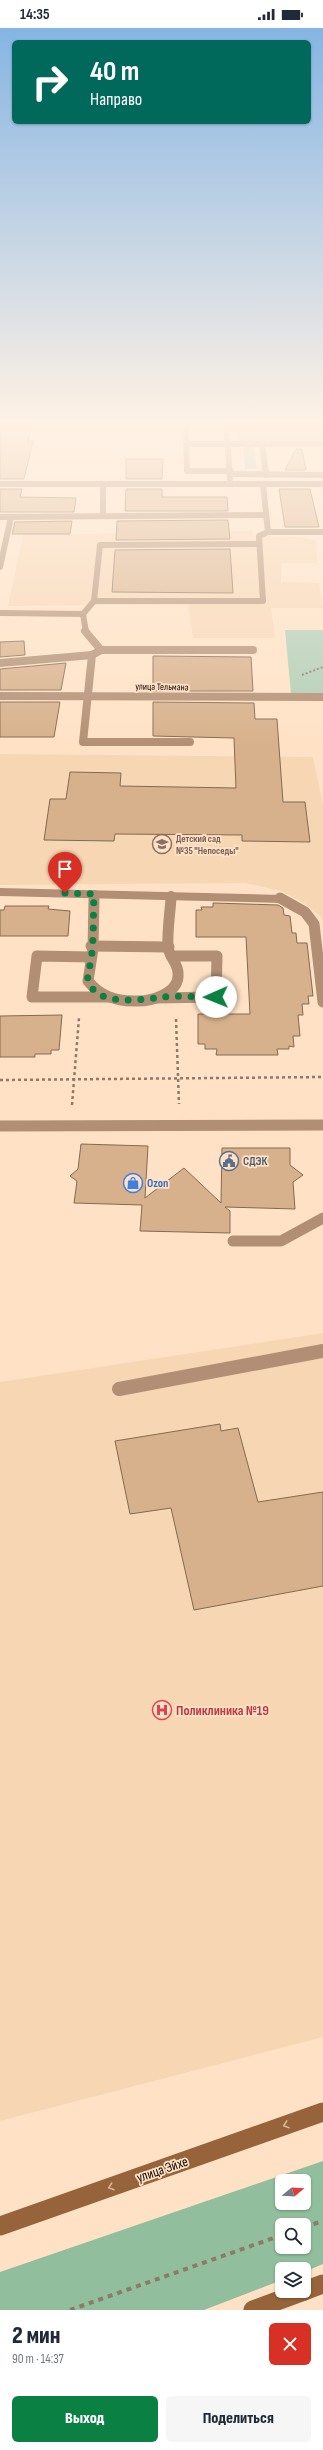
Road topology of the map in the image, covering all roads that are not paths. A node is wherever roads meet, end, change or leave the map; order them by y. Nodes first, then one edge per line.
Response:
1 (7, 533) edge
2 (265, 533) edge
3 (260, 544) junction
4 (0, 567) edge
5 (94, 601) junction
6 (0, 613) edge
7 (84, 614) junction
8 (101, 650) junction
9 (253, 650) dead end
10 (92, 655) junction
11 (0, 663) edge
12 (87, 695) junction
13 (0, 696) edge
14 (323, 698) edge
15 (190, 742) dead end
16 (0, 892) edge
17 (94, 894) junction
18 (171, 895) junction
19 (170, 951) junction
20 (91, 952) junction
21 (108, 997) junction
22 (154, 998) junction
23 (323, 1002) edge
24 (323, 1125) edge
25 (0, 1126) edge
26 (323, 1218) edge
27 (233, 1241) dead end
28 (323, 1351) edge
29 (119, 1389) dead end
30 (323, 2112) edge
31 (0, 2226) edge
32 (323, 2284) edge
33 (311, 2288) edge
34 (285, 2298) edge
35 (253, 2310) edge

1 - 4 street
2 - 3 street
3 - 5 street
3 - 5 street
5 - 7 street
6 - 7 street
7 - 8 street
8 - 9 street
8 - 10 street
10 - 11 street
10 - 12 street
12 - 13 street, улица Тельмана
12 - 14 street, улица Тельмана
12 - 15 street
16 - 17 street
17 - 18 street
17 - 20 street
18 - 19 street
18 - 23 street
19 - 20 street
19 - 22 street
19 - 22 street
20 - 21 street
20 - 21 street
21 - 22 street
24 - 25 street
26 - 27 street
28 - 29 street
30 -> 31 main road, улица Эйхе
32 - 33 main road
34 - 35 main road

